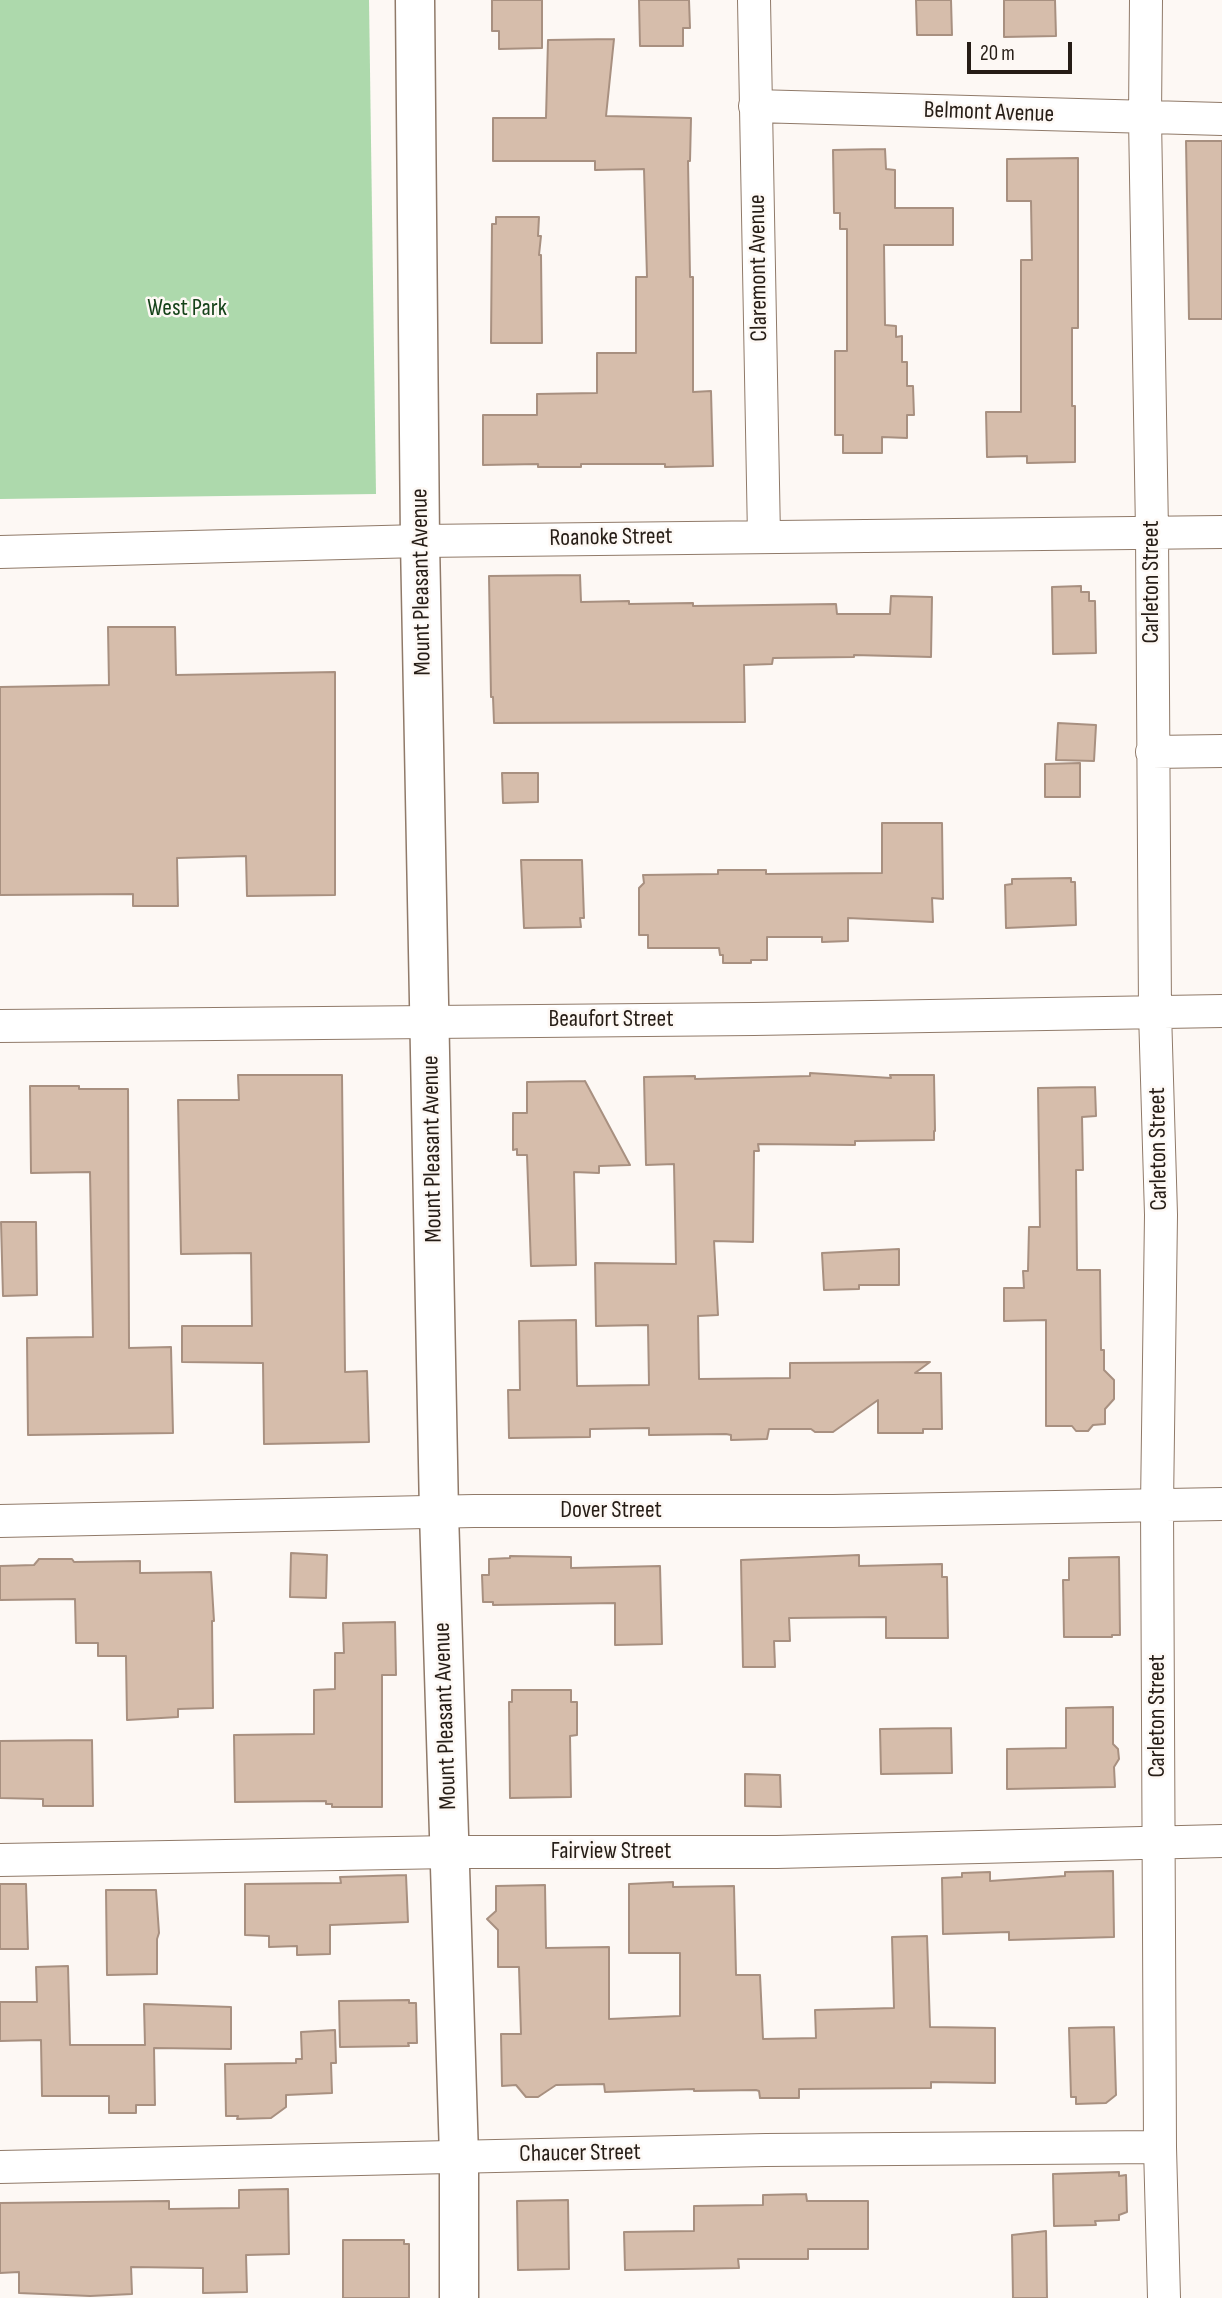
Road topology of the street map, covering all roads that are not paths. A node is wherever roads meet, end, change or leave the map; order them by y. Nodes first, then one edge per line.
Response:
1 (415, 0) edge
2 (754, 0) edge
3 (1146, 0) edge
4 (755, 106) junction
5 (1145, 118) junction
6 (1222, 119) edge
7 (1152, 532) junction
8 (1222, 533) edge
9 (764, 537) junction
10 (420, 541) junction
11 (0, 552) edge
12 (1222, 751) edge
13 (1152, 752) junction
14 (1222, 1011) edge
15 (1155, 1012) junction
16 (430, 1021) junction
17 (0, 1026) edge
18 (1157, 1504) junction
19 (1222, 1504) edge
20 (439, 1513) junction
21 (0, 1521) edge
22 (1222, 1841) edge
23 (1159, 1843) junction
24 (451, 1852) junction
25 (0, 1860) edge
26 (1160, 2147) junction
27 (459, 2156) junction
28 (0, 2167) edge
29 (459, 2298) edge
30 (1164, 2298) edge

1 - 10 main road, Mount Pleasant Avenue
2 - 4 street, Claremont Avenue
3 - 5 street, Carleton Street
4 - 5 street, Belmont Avenue
4 - 9 street, Claremont Avenue
5 - 6 street, Belmont Avenue
5 - 7 street, Carleton Street
7 - 8 street, Roanoke Street
7 - 9 street, Roanoke Street
7 - 13 street, Carleton Street
9 - 10 street, Roanoke Street
10 - 11 street, Roanoke Street
10 - 16 main road, Mount Pleasant Avenue
12 - 13 street
13 - 15 street, Carleton Street
14 - 15 street, Beaufort Street
15 - 16 street, Beaufort Street
15 - 18 street, Carleton Street
16 - 17 street, Beaufort Street
16 - 20 main road, Mount Pleasant Avenue
18 - 19 street, Dover Street
18 - 20 street, Dover Street
18 - 23 street, Carleton Street
20 - 21 street, Dover Street
20 - 24 main road, Mount Pleasant Avenue
22 - 23 street, Fairview Street
23 - 24 street, Fairview Street
23 - 26 street, Carleton Street
24 - 25 street, Fairview Street
24 - 27 main road, Mount Pleasant Avenue
26 - 27 street, Chaucer Street
26 - 30 street, Carleton Street
27 - 28 street, Chaucer Street
27 - 29 main road, Mount Pleasant Avenue

